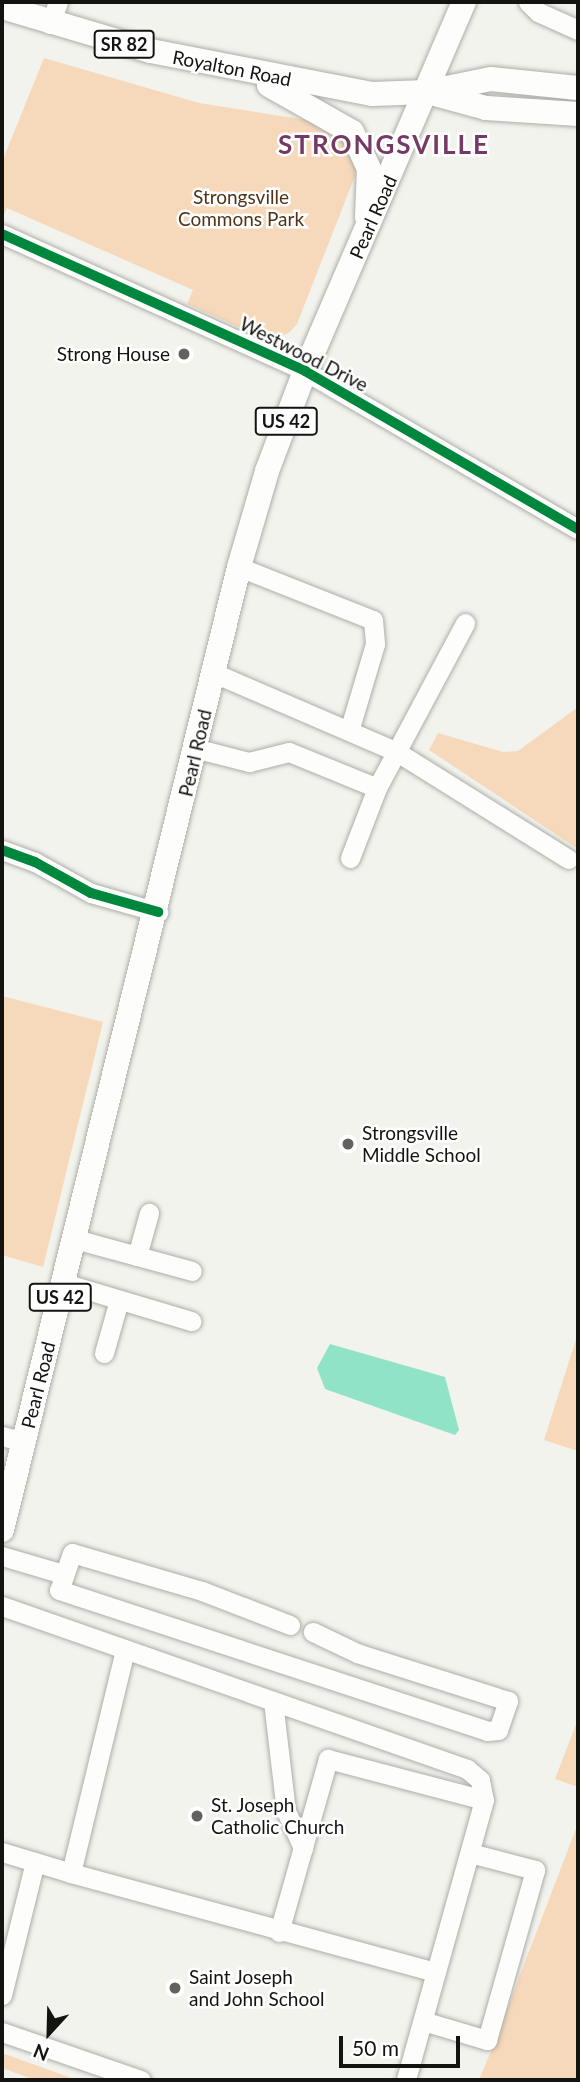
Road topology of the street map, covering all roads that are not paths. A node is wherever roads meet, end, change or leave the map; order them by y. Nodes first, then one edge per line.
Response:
1 (464, 2) edge
2 (528, 2) edge
3 (2, 8) edge
4 (54, 13) edge
5 (578, 30) edge
6 (243, 72) junction
7 (578, 88) edge
8 (427, 92) junction
9 (578, 114) edge
10 (366, 233) junction
11 (2, 234) edge
12 (305, 371) junction
13 (578, 529) edge
14 (239, 567) junction
15 (465, 623) dead end
16 (214, 673) junction
17 (350, 728) junction
18 (202, 750) dead end
19 (397, 752) junction
20 (377, 788) junction
21 (2, 850) edge
22 (350, 858) dead end
23 (568, 859) dead end
24 (158, 912) junction
25 (149, 1213) dead end
26 (75, 1239) junction
27 (136, 1256) junction
28 (192, 1271) dead end
29 (64, 1283) junction
30 (119, 1300) junction
31 (191, 1321) dead end
32 (104, 1353) dead end
33 (13, 1439) edge
34 (6, 1497) edge
35 (2, 1531) edge
36 (2, 1556) edge
37 (63, 1574) junction
38 (2, 1606) edge
39 (290, 1625) dead end
40 (313, 1632) dead end
41 (125, 1649) junction
42 (273, 1701) junction
43 (484, 1800) junction
44 (303, 1848) junction
45 (2, 1852) edge
46 (470, 1853) junction
47 (35, 1862) junction
48 (71, 1873) junction
49 (279, 1932) junction
50 (436, 1972) junction
51 (2, 1996) edge
52 (423, 2021) junction
53 (2, 2032) edge
54 (141, 2080) edge
55 (407, 2080) edge

1 - 8 main road, Pearl Road / US 42
2 - 5 street
3 - 4 main road, Royalton Road / SR 82
4 - 6 main road, Royalton Road / SR 82
6 - 8 main road, Royalton Road / SR 82
6 - 10 main road
7 - 8 main road, Royalton Road / SR 82
8 - 9 main road, Royalton Road / SR 82
8 - 10 main road, Pearl Road / US 42
10 - 12 main road, Pearl Road / US 42
11 - 12 street, Westwood Drive
12 - 13 street, Westwood Drive
12 - 14 main road, Pearl Road / US 42
14 - 16 main road, Pearl Road / US 42
14 - 17 street
15 - 19 street
16 - 17 street
16 - 24 main road, Pearl Road / US 42
17 - 19 street
18 - 20 street
19 - 20 street
19 - 23 street
20 - 22 street
21 - 24 street
24 - 26 main road, Pearl Road / US 42
25 - 27 street
26 - 27 street
26 - 29 main road, Pearl Road / US 42
27 - 28 street
29 - 30 street
29 - 33 main road, Pearl Road / US 42
30 - 31 street
30 - 32 street
33 - 34 main road, Pearl Road / US 42
34 - 35 main road, Pearl Road / US 42
36 - 37 street
37 - 39 street
37 - 40 street
38 - 41 street
41 - 42 street
41 - 48 street
42 - 43 street
42 - 44 street
43 - 44 street
43 - 46 street
44 - 49 street
45 - 47 street
46 - 50 street
46 - 52 street
47 - 48 street
47 - 51 street
48 - 49 street
49 - 50 street
50 - 52 street
52 - 55 street
53 - 54 street

